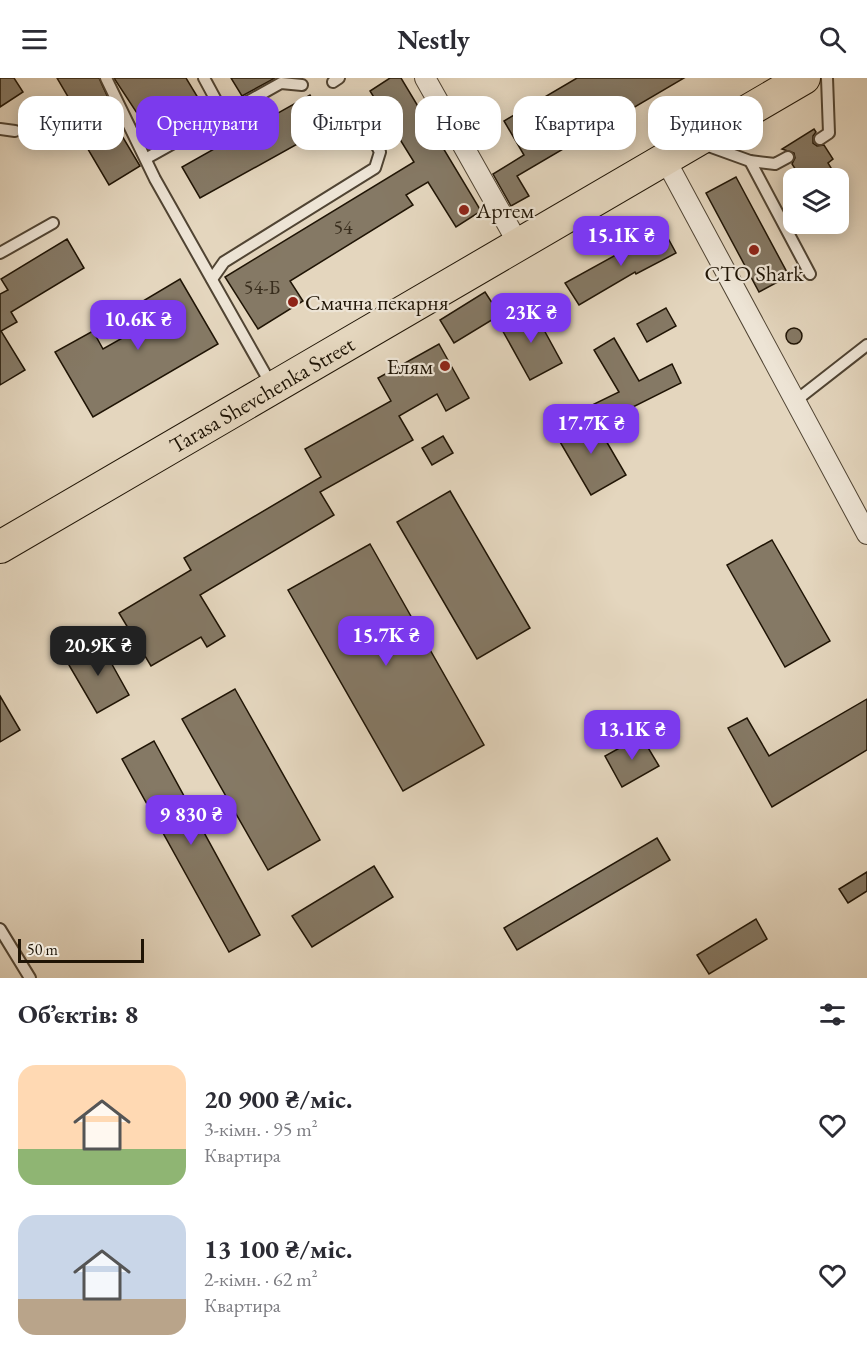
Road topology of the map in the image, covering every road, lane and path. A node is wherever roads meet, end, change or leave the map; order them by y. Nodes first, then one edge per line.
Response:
1 (106, 78) edge
2 (204, 78) edge
3 (425, 78) edge
4 (804, 78) edge
5 (827, 78) edge
6 (279, 80) edge
7 (302, 84) dead end
8 (214, 96) edge
9 (254, 96) edge
10 (763, 103) edge
11 (0, 129) edge
12 (15, 131) dead end
13 (820, 139) dead end
14 (161, 150) edge
15 (379, 150) edge
16 (682, 150) edge
17 (721, 150) edge
18 (147, 158) junction
19 (788, 158) dead end
20 (665, 159) junction
21 (750, 160) junction
22 (53, 223) dead end
23 (518, 243) junction
24 (0, 253) edge
25 (810, 274) dead end
26 (212, 279) junction
27 (867, 345) edge
28 (272, 386) junction
29 (794, 402) junction
30 (867, 534) edge
31 (0, 547) edge
32 (0, 929) edge
33 (30, 978) edge

1 - 18 lane
2 - 8 lane
3 - 23 street
4 - 10 main road, Tarasa Shevchenka Street
5 - 13 lane
6 - 7 lane
6 - 9 lane
11 - 12 lane
14 - 18 lane
15 - 26 lane
16 - 20 main road, Tarasa Shevchenka Street
17 - 21 lane
18 - 26 lane
19 - 21 lane
20 - 23 main road, Tarasa Shevchenka Street
20 - 29 street
21 - 25 lane
22 - 24 lane
23 - 28 main road, Tarasa Shevchenka Street
26 - 28 lane
27 - 29 lane
28 - 31 main road, Tarasa Shevchenka Street
29 - 30 street
32 - 33 lane

